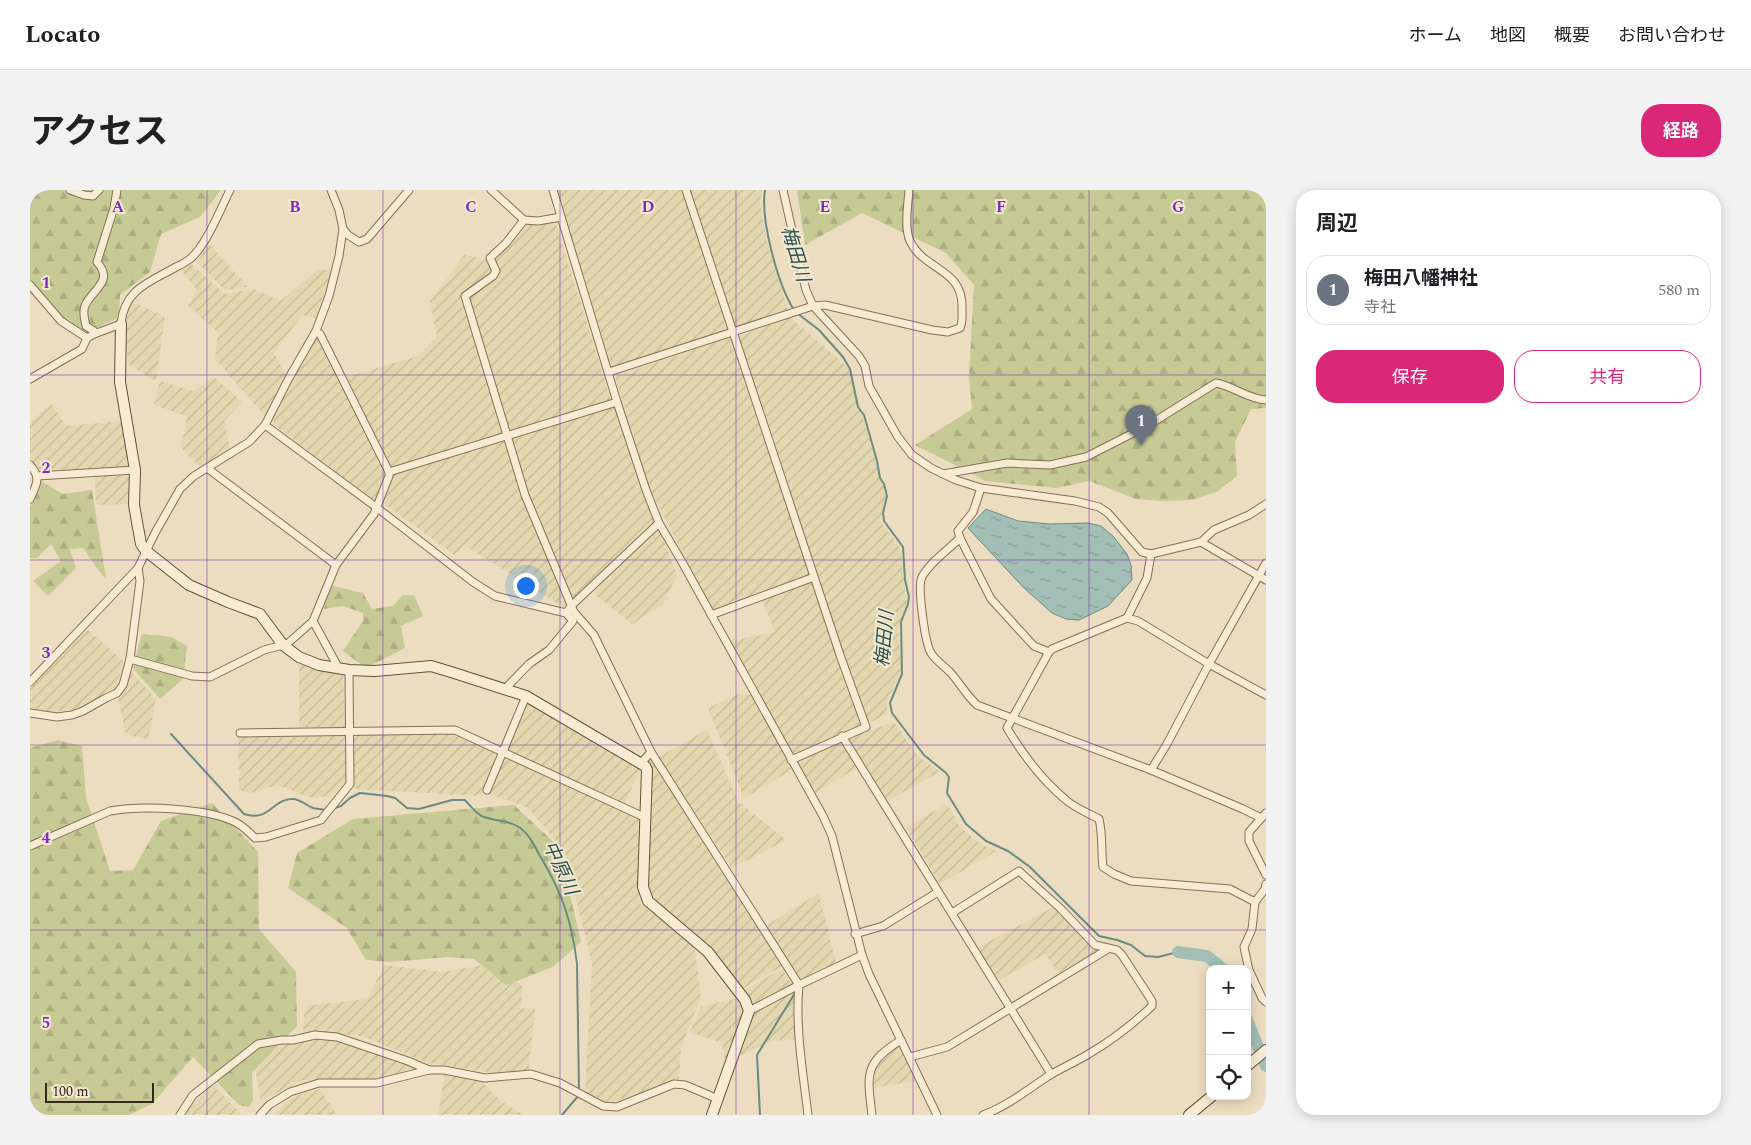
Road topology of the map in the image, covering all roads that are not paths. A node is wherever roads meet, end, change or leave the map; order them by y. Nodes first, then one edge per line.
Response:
1 (70, 190) edge
2 (98, 190) edge
3 (117, 190) edge
4 (230, 190) edge
5 (331, 190) edge
6 (409, 190) edge
7 (491, 190) edge
8 (553, 190) edge
9 (686, 190) edge
10 (784, 190) edge
11 (909, 190) edge
12 (561, 217) junction
13 (524, 220) junction
14 (343, 229) junction
15 (30, 285) edge
16 (813, 306) junction
17 (122, 324) junction
18 (316, 331) junction
19 (733, 333) junction
20 (94, 334) junction
21 (87, 338) junction
22 (608, 372) junction
23 (30, 379) edge
24 (1266, 400) edge
25 (617, 402) junction
26 (265, 425) junction
27 (508, 436) junction
28 (30, 466) edge
29 (207, 468) junction
30 (135, 470) junction
31 (389, 472) junction
32 (943, 474) junction
33 (38, 476) junction
34 (980, 488) junction
35 (30, 499) edge
36 (1266, 504) edge
37 (376, 507) junction
38 (659, 523) junction
39 (960, 538) junction
40 (1201, 542) junction
41 (146, 551) junction
42 (1151, 554) junction
43 (1266, 563) edge
44 (336, 565) junction
45 (138, 568) junction
46 (814, 576) junction
47 (1263, 579) edge
48 (571, 606) junction
49 (566, 613) junction
50 (711, 614) junction
51 (1127, 618) junction
52 (313, 621) junction
53 (283, 645) junction
54 (1049, 652) junction
55 (130, 659) junction
56 (1209, 664) junction
57 (343, 668) junction
58 (30, 682) edge
59 (504, 690) junction
60 (1266, 695) edge
61 (526, 696) junction
62 (30, 713) edge
63 (1012, 717) junction
64 (349, 731) junction
65 (240, 732) dead end
66 (842, 736) junction
67 (503, 751) junction
68 (651, 752) junction
69 (791, 760) junction
70 (641, 762) junction
71 (1151, 770) junction
72 (487, 790) dead end
73 (1264, 816) edge
74 (644, 817) junction
75 (30, 846) edge
76 (1266, 875) edge
77 (1266, 884) edge
78 (938, 892) junction
79 (1255, 902) junction
80 (952, 913) junction
81 (855, 934) junction
82 (1108, 949) junction
83 (862, 955) junction
84 (799, 985) junction
85 (1266, 1002) edge
86 (1010, 1009) junction
87 (749, 1011) junction
88 (900, 1040) junction
89 (1262, 1053) edge
90 (910, 1057) junction
91 (1251, 1063) edge
92 (429, 1070) junction
93 (1051, 1074) junction
94 (718, 1100) junction
95 (1207, 1100) edge
96 (180, 1115) edge
97 (260, 1115) edge
98 (712, 1115) edge
99 (808, 1115) edge
100 (872, 1115) edge
101 (937, 1115) edge
102 (983, 1115) edge
103 (1189, 1115) edge

1 - 2 street
3 - 20 street
4 - 17 street
5 - 14 street
6 - 14 street
7 - 13 street
8 - 12 street
9 - 19 street
10 - 16 street
11 - 16 street
12 - 13 street
12 - 22 street
13 - 27 street
14 - 18 street
15 - 21 street
16 - 19 street
16 - 32 street
17 - 20 street
17 - 30 street
18 - 26 street
18 - 31 street
19 - 22 street
19 - 46 street
20 - 21 street
21 - 23 street
22 - 25 street
24 - 32 street
25 - 27 street
25 - 38 street
26 - 29 street
26 - 37 street
27 - 31 street
27 - 48 street
28 - 33 street
29 - 41 street
29 - 44 street
30 - 33 street
30 - 41 street
31 - 37 street
32 - 34 street
33 - 35 street
34 - 39 street
34 - 42 street
36 - 40 street
37 - 44 street
37 - 49 street
38 - 48 street
38 - 50 street
39 - 54 street
39 - 63 street
40 - 42 street
40 - 47 street
41 - 45 street
41 - 53 street
42 - 51 street
43 - 47 street
44 - 52 street
45 - 55 street
45 - 58 street
46 - 50 street
46 - 66 street
47 - 56 street
48 - 49 street
48 - 68 street
49 - 59 street
50 - 69 street
51 - 54 street
51 - 56 street
52 - 53 street
52 - 57 street
53 - 55 street
53 - 57 street
54 - 63 street
55 - 62 street
56 - 60 street
56 - 71 street
57 - 59 street
57 - 64 street
59 - 61 street
61 - 67 street
61 - 70 street
63 - 71 street
63 - 79 street
64 - 65 street
64 - 67 street
64 - 75 street
66 - 69 street
66 - 78 street
67 - 72 street
67 - 74 street
68 - 70 street
68 - 84 street
69 - 81 street
70 - 74 street
71 - 73 street
73 - 76 street
74 - 87 street
77 - 79 street
78 - 80 street
78 - 81 street
79 - 85 street
80 - 82 street
80 - 86 street
81 - 83 street
82 - 86 street
82 - 93 street
83 - 84 street
83 - 88 street
84 - 87 street
84 - 99 street
86 - 90 street
86 - 93 street
87 - 94 street
88 - 90 street
88 - 100 street
89 - 91 street
90 - 101 street
92 - 94 street
92 - 96 street
92 - 97 street
93 - 102 street
94 - 98 street
95 - 103 street

